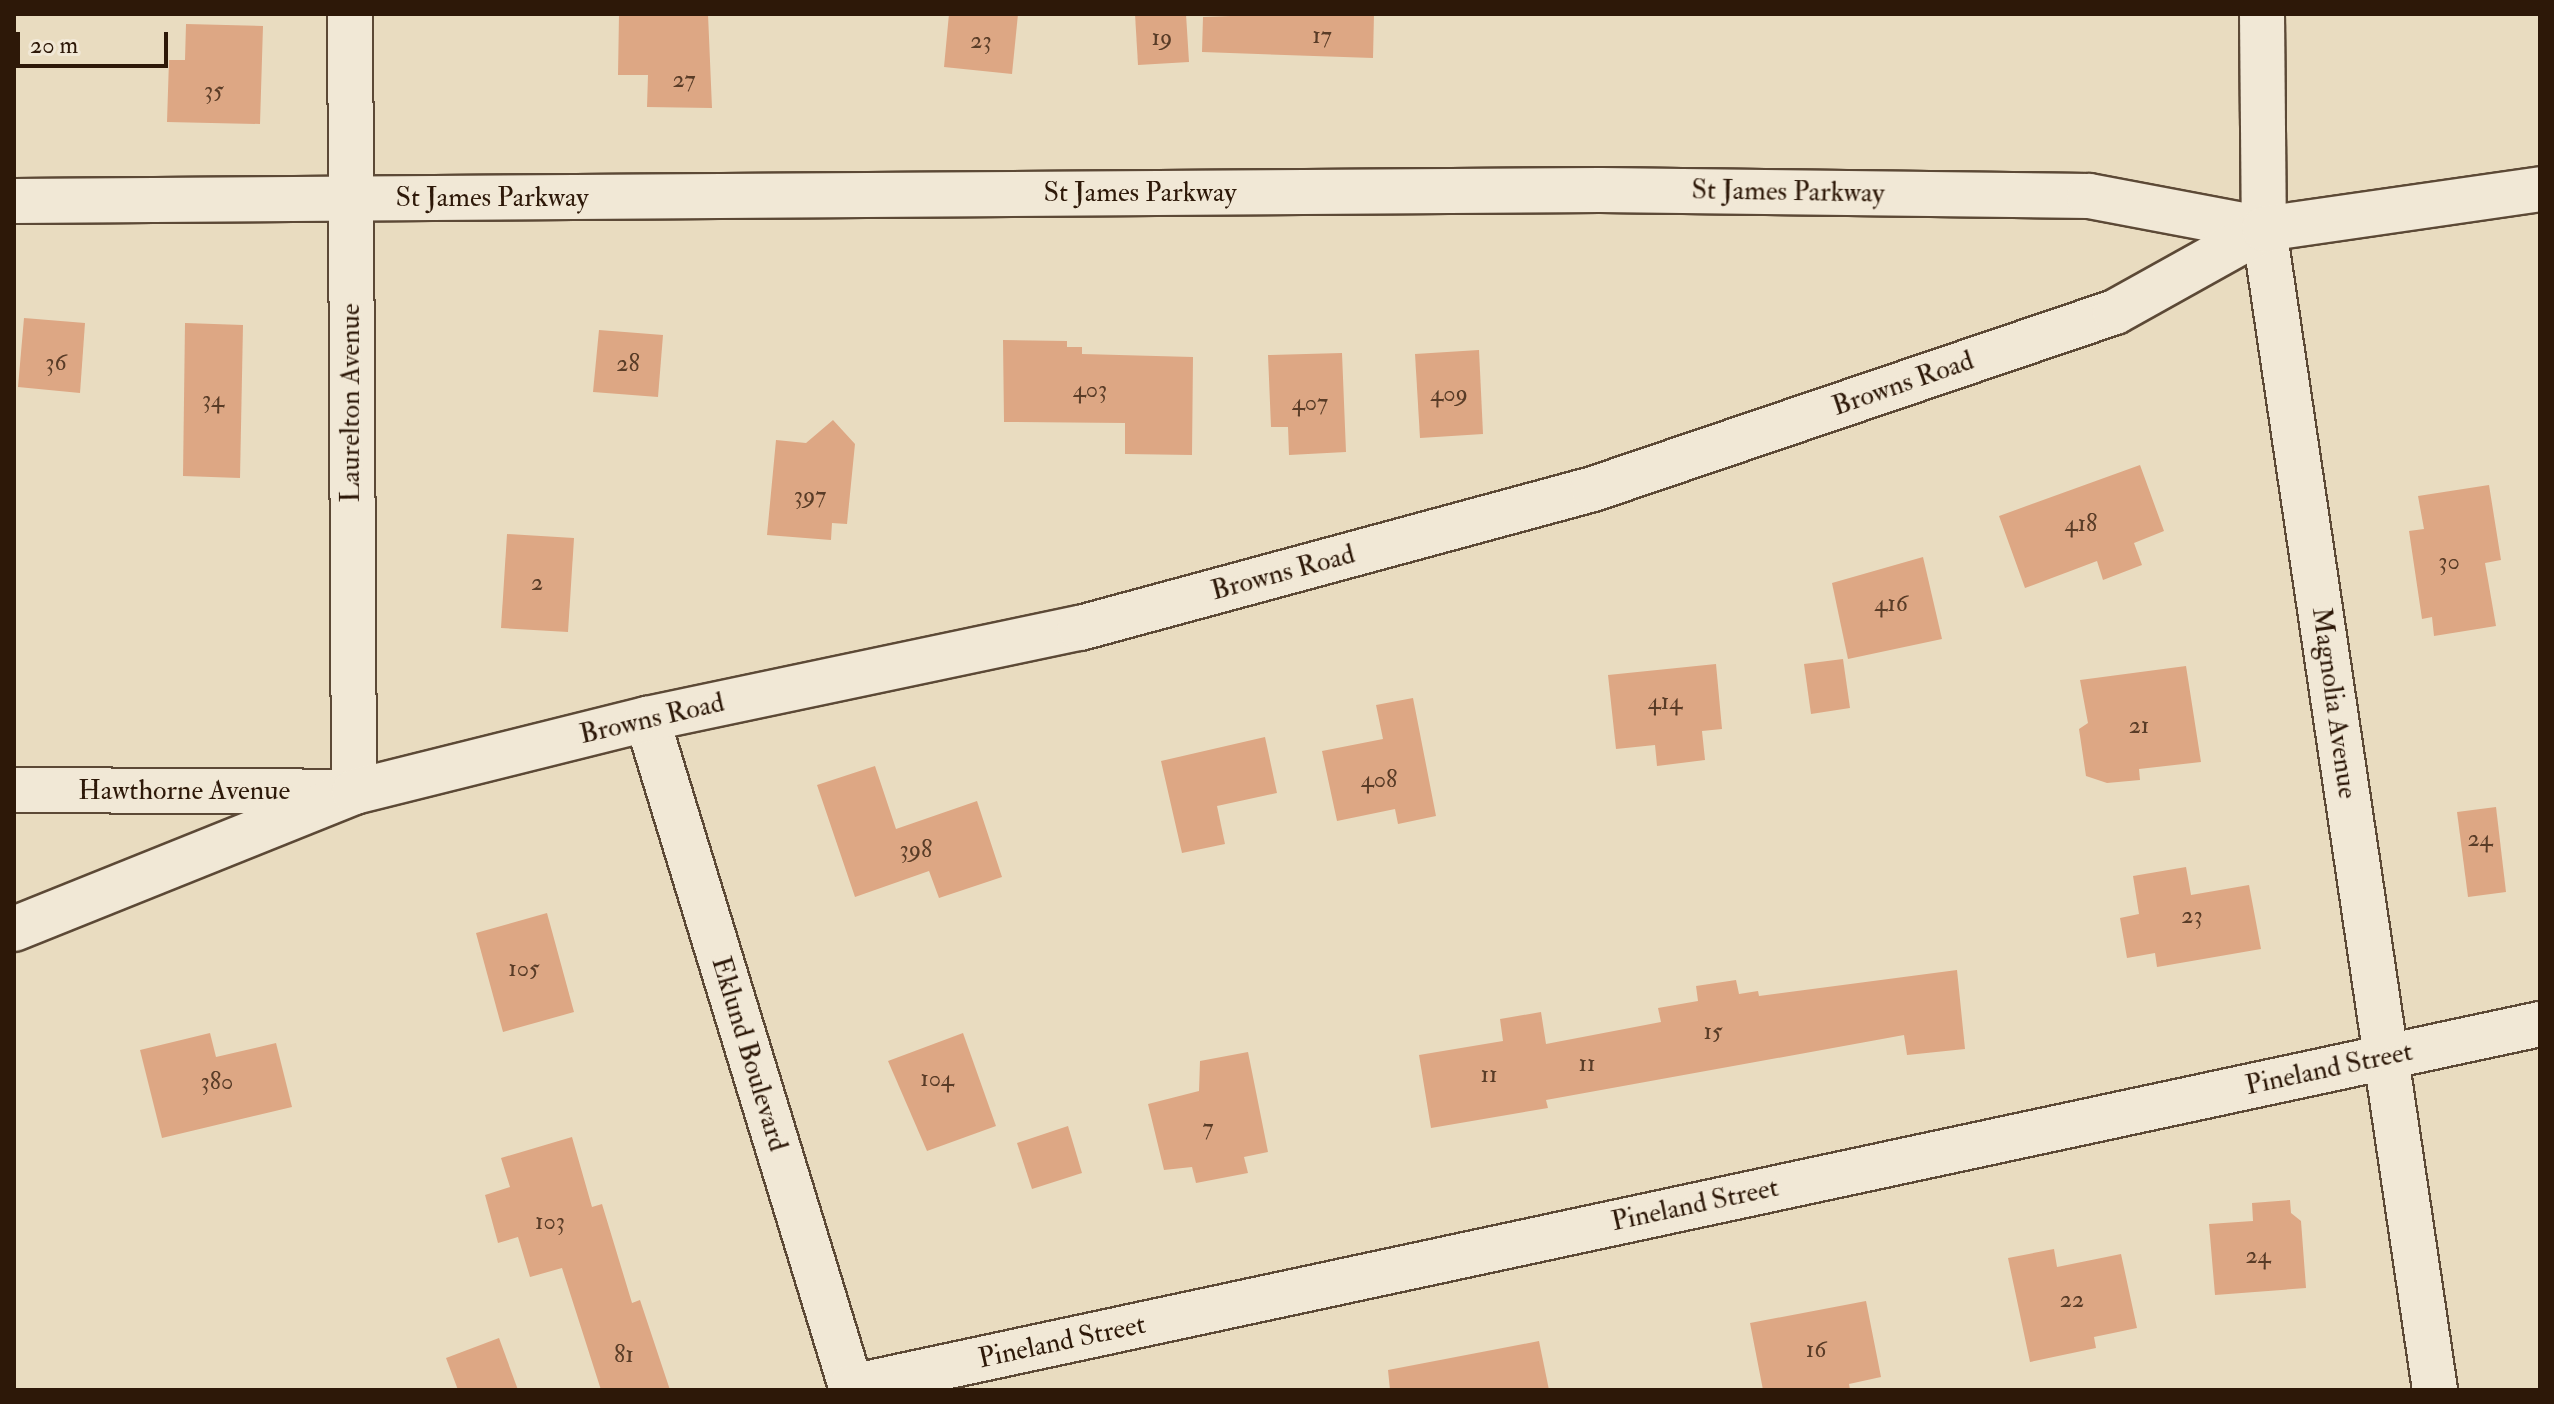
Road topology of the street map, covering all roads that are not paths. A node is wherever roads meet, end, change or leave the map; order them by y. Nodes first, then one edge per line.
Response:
1 (350, 14) edge
2 (2262, 14) edge
3 (2540, 189) edge
4 (350, 199) junction
5 (14, 201) edge
6 (2264, 229) junction
7 (647, 719) junction
8 (14, 790) edge
9 (354, 792) junction
10 (14, 929) edge
11 (2540, 1024) edge
12 (2387, 1057) junction
13 (851, 1388) edge
14 (2435, 1390) edge

1 - 4 street, Laurelton Avenue
2 - 6 street, Magnolia Avenue
3 - 6 street, Browns Road
4 - 5 street, St James Parkway
4 - 6 street, St James Parkway
4 - 9 street, Laurelton Avenue
6 - 7 street, Browns Road
6 - 12 street, Magnolia Avenue
7 - 9 street, Browns Road
7 - 13 street, Eklund Boulevard
8 - 9 street, Hawthorne Avenue
9 - 10 street, Browns Road
11 - 12 street, Pineland Street
12 - 13 street, Pineland Street
12 - 14 street, Magnolia Avenue

